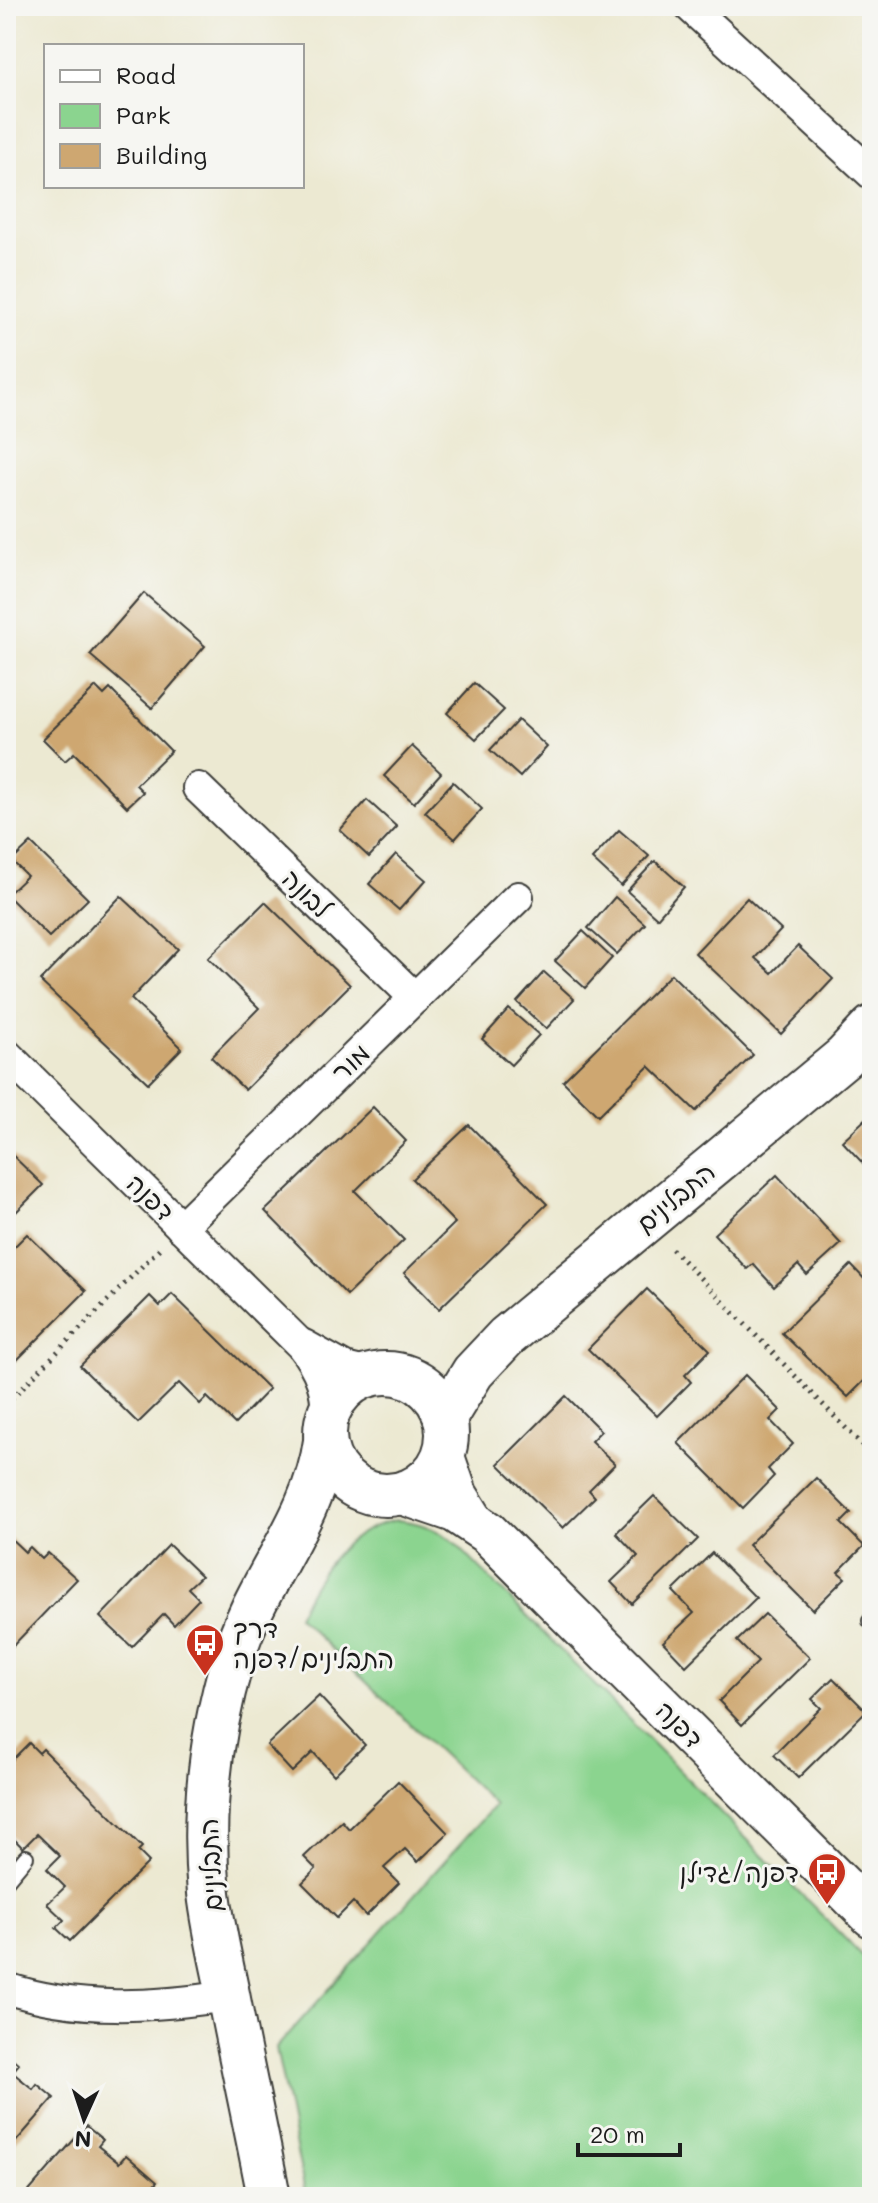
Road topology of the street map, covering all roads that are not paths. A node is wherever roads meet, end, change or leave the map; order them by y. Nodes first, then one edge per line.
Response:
1 (689, 6) edge
2 (872, 174) edge
3 (198, 788) dead end
4 (518, 897) dead end
5 (415, 998) junction
6 (872, 1027) edge
7 (858, 1050) edge
8 (6, 1054) edge
9 (181, 1227) junction
10 (506, 1337) junction
11 (296, 1339) junction
12 (386, 1375) junction
13 (326, 1431) junction
14 (445, 1433) junction
15 (387, 1493) junction
16 (488, 1533) junction
17 (289, 1543) junction
18 (26, 1857) dead end
19 (6, 1881) edge
20 (872, 1916) edge
21 (6, 1988) edge
22 (228, 1996) junction
23 (269, 2197) edge

1 - 2 street
3 - 5 street, לבונה
4 - 5 street, מור
5 - 9 street, מור
6 - 7 street, התבלינים
7 - 10 street, התבלינים
8 - 9 street, דפנה
9 - 11 street, דפנה
10 - 12 street, התבלינים
10 - 14 street, התבלינים
11 - 12 street, דפנה
11 - 13 street, דפנה
12 - 13 street
12 - 14 street
13 - 15 street
13 - 17 street, התבלינים
14 - 15 street
14 - 16 street, דפנה
15 - 16 street, דפנה
15 - 17 street, התבלינים
16 - 20 street, דפנה
17 - 22 street, התבלינים
18 - 19 lane
21 - 22 street
22 - 23 street, התבלינים

